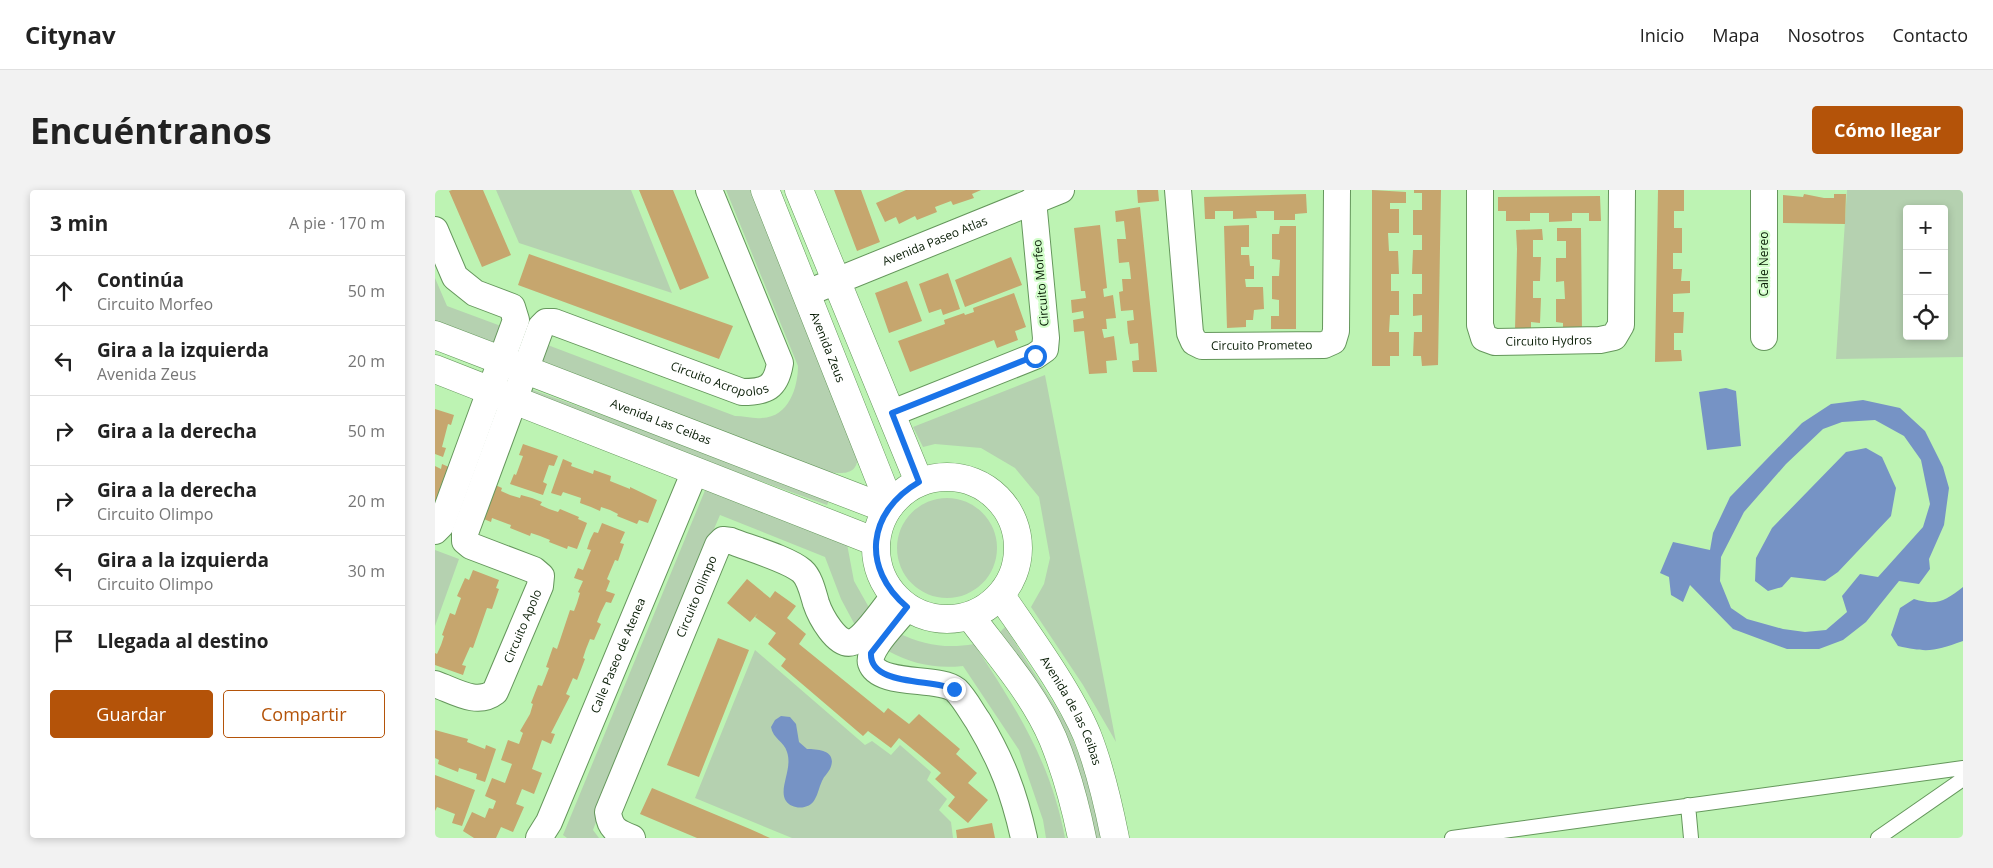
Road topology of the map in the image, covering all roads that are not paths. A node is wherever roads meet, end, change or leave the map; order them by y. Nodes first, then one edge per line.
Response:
1 (709, 190) edge
2 (765, 190) edge
3 (799, 190) edge
4 (1061, 190) edge
5 (1178, 190) edge
6 (1337, 190) edge
7 (1481, 190) edge
8 (1622, 190) edge
9 (1764, 190) edge
10 (1033, 200) junction
11 (435, 230) edge
12 (836, 281) junction
13 (807, 293) junction
14 (435, 335) edge
15 (1764, 337) dead end
16 (514, 365) junction
17 (435, 369) edge
18 (502, 396) junction
19 (892, 413) junction
20 (695, 472) junction
21 (919, 482) junction
22 (888, 507) junction
23 (435, 531) edge
24 (876, 542) junction
25 (1001, 596) junction
26 (900, 602) junction
27 (970, 616) junction
28 (435, 684) edge
29 (1963, 768) edge
30 (1963, 779) edge
31 (1688, 805) junction
32 (539, 838) edge
33 (632, 838) edge
34 (1024, 838) edge
35 (1082, 838) edge
36 (1115, 838) edge
37 (1452, 838) edge
38 (1691, 838) edge
39 (1878, 838) edge

1 - 16 street, Circuito Acropolos
2 - 13 street, Avenida Zeus
3 - 12 street
4 - 10 street, Avenida Paseo Atlas
5 - 6 street, Circuito Prometeo
7 - 8 street, Circuito Hydros
9 - 15 street, Calle Nereo
10 - 12 street, Avenida Paseo Atlas
10 - 19 street, Circuito Morfeo
11 - 16 street
12 - 13 street, Avenida Paseo Atlas
12 - 19 street
13 - 22 street, Avenida Zeus
14 - 16 street, Avenida Las Ceibas
16 - 18 street
16 - 22 street, Avenida Las Ceibas
17 - 18 street
18 - 20 street
18 - 23 street
18 - 28 street, Circuito Apolo
19 - 21 street
20 - 24 street
20 - 32 street, Calle Paseo de Atenea
21 - 22 street
21 - 25 street
22 - 24 street
24 - 26 street
25 - 27 street
25 - 36 street, Avenida de las Ceibas
26 - 27 street
26 - 33 street, Circuito Olimpo
26 - 34 street
27 - 35 street
29 - 31 lane
30 - 39 lane
31 - 37 lane
31 - 38 lane

